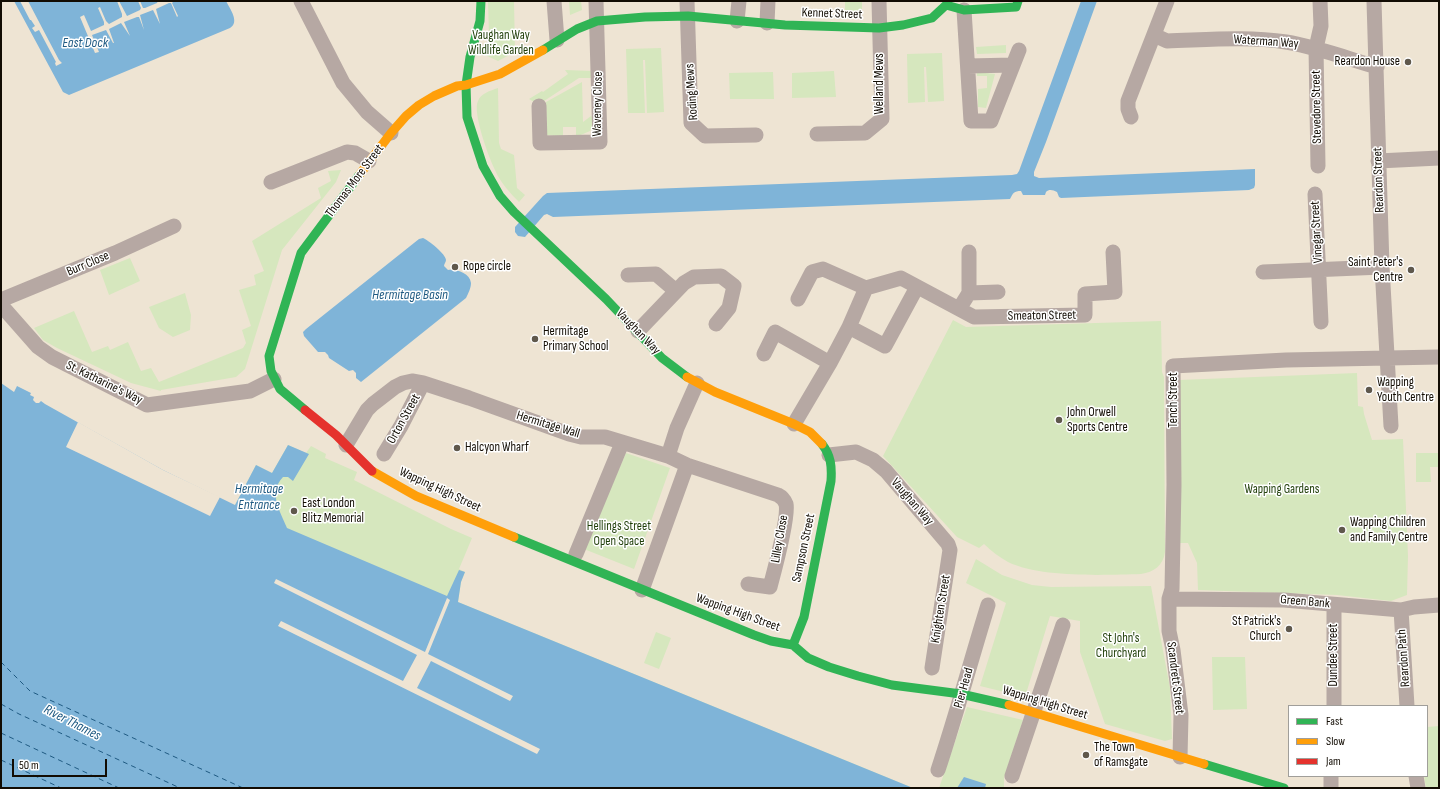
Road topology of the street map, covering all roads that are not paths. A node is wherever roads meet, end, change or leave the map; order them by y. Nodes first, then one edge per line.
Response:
1 (301, 1) edge
2 (481, 1) edge
3 (554, 1) edge
4 (596, 1) edge
5 (687, 1) edge
6 (739, 1) edge
7 (768, 1) edge
8 (878, 1) edge
9 (1167, 1) edge
10 (1320, 1) edge
11 (1374, 1) edge
12 (946, 3) edge
13 (1017, 4) edge
14 (964, 10) junction
15 (688, 16) junction
16 (597, 21) junction
17 (737, 21) junction
18 (767, 23) junction
19 (879, 28) junction
20 (1154, 35) junction
21 (557, 40) junction
22 (1316, 48) junction
23 (1018, 50) dead end
24 (1013, 65) junction
25 (968, 66) junction
26 (1377, 67) junction
27 (466, 85) junction
28 (539, 106) dead end
29 (1131, 117) dead end
30 (391, 133) junction
31 (817, 134) dead end
32 (756, 135) dead end
33 (1439, 158) edge
34 (369, 161) junction
35 (1378, 161) junction
36 (1318, 166) dead end
37 (271, 182) dead end
38 (1315, 194) dead end
39 (174, 226) dead end
40 (969, 252) dead end
41 (1113, 252) dead end
42 (1382, 267) junction
43 (1319, 270) junction
44 (1263, 272) dead end
45 (628, 275) dead end
46 (917, 287) junction
47 (866, 288) junction
48 (676, 292) junction
49 (998, 292) dead end
50 (969, 293) junction
51 (798, 299) dead end
52 (1, 300) edge
53 (1, 305) edge
54 (958, 309) junction
55 (1321, 322) dead end
56 (716, 324) dead end
57 (849, 327) junction
58 (638, 331) junction
59 (764, 354) dead end
60 (1439, 357) edge
61 (1387, 358) junction
62 (830, 363) junction
63 (274, 379) junction
64 (424, 383) junction
65 (697, 383) junction
66 (794, 424) junction
67 (1391, 426) dead end
68 (622, 443) junction
69 (346, 445) junction
70 (384, 454) dead end
71 (829, 455) junction
72 (668, 456) junction
73 (687, 465) junction
74 (950, 550) joint
75 (576, 554) dead end
76 (748, 584) dead end
77 (642, 590) junction
78 (1169, 599) junction
79 (988, 605) dead end
80 (1334, 605) junction
81 (1439, 605) edge
82 (1401, 610) junction
83 (1063, 625) dead end
84 (793, 645) junction
85 (929, 690) junction
86 (961, 694) junction
87 (1334, 705) edge
88 (1407, 705) edge
89 (1034, 712) junction
90 (1180, 757) junction
91 (938, 770) dead end
92 (1012, 776) dead end
93 (1332, 777) edge
94 (1416, 777) edge
95 (1284, 788) edge
96 (1331, 788) edge
97 (1418, 788) edge

1 - 30 street, Thomas More Street
2 - 27 street, Vaughan Way
3 - 21 street
4 - 16 street
5 - 15 street, Roding Mews
6 - 17 street
7 - 18 street
8 - 19 street
9 - 20 street
10 - 22 street, Stevedore Street
11 - 26 street, Reardon Street
12 - 14 street, Kennet Street
12 - 19 street, Kennet Street
13 - 14 street, Kennet Street
14 - 25 street
15 - 16 street, Kennet Street
15 - 17 street, Kennet Street
15 - 32 street, Roding Mews
16 - 21 street, Kennet Street
16 - 28 street, Waveney Close
17 - 18 street, Kennet Street
18 - 19 street, Kennet Street
19 - 31 street, Welland Mews
20 - 22 street, Waterman Way
20 - 29 street
21 - 27 street, Kennet Street
22 - 26 street, Waterman Way
22 - 36 street, Stevedore Street
23 - 24 street
24 - 25 street
24 - 25 street
26 - 35 street, Reardon Street
27 - 30 street, Kennet Street
27 - 58 street, Vaughan Way
30 - 34 street, Thomas More Street
33 - 35 street
34 - 37 street
34 - 63 street, Thomas More Street
35 - 42 street, Reardon Street
38 - 43 street, Vinegar Street
39 - 52 street, Burr Close
40 - 50 street
41 - 54 street, Smeaton Street
42 - 43 street, Vinegar Street
42 - 61 street, Reardon Street
43 - 44 street, Vinegar Street
43 - 55 street, Vinegar Street
45 - 48 street
46 - 47 street, Smeaton Street
46 - 54 street, Smeaton Street
46 - 57 street
47 - 51 street
47 - 57 street
48 - 56 street
48 - 58 street
49 - 50 street, Smeaton Street
50 - 54 street
53 - 63 street, St. Katharine's Way
57 - 62 street
58 - 65 street, Vaughan Way
59 - 62 street
60 - 61 street
61 - 67 street
61 - 78 street, Tench Street
62 - 66 street
63 - 69 street, Wapping High Street
64 - 68 street, Hermitage Wall
64 - 69 street, Hermitage Wall
64 - 70 street, Orton Street
65 - 66 street, Vaughan Way
65 - 72 street
66 - 71 street, Vaughan Way
68 - 72 street, Hermitage Wall
68 - 75 street
69 - 77 street, Wapping High Street
71 - 74 street, Vaughan Way
71 - 84 street, Sampson Street
72 - 73 street, Lilley Close
73 - 76 street, Lilley Close
73 - 77 street
74 - 85 street, Knighten Street
77 - 84 street, Wapping High Street
78 - 80 street, Green Bank
78 - 90 street, Scandrett Street
79 - 86 street, Pier Head
80 - 82 street, Green Bank
80 - 87 street, Dundee Street
81 - 82 street, Green Bank
82 - 88 street, Reardon Path
83 - 89 street
84 - 85 street, Wapping High Street
85 - 86 street, Wapping High Street
86 - 89 street, Wapping High Street
86 - 91 street, Pier Head
89 - 90 street, Wapping High Street
89 - 92 street
90 - 95 street, Wapping High Street
93 - 96 street
94 - 97 street

